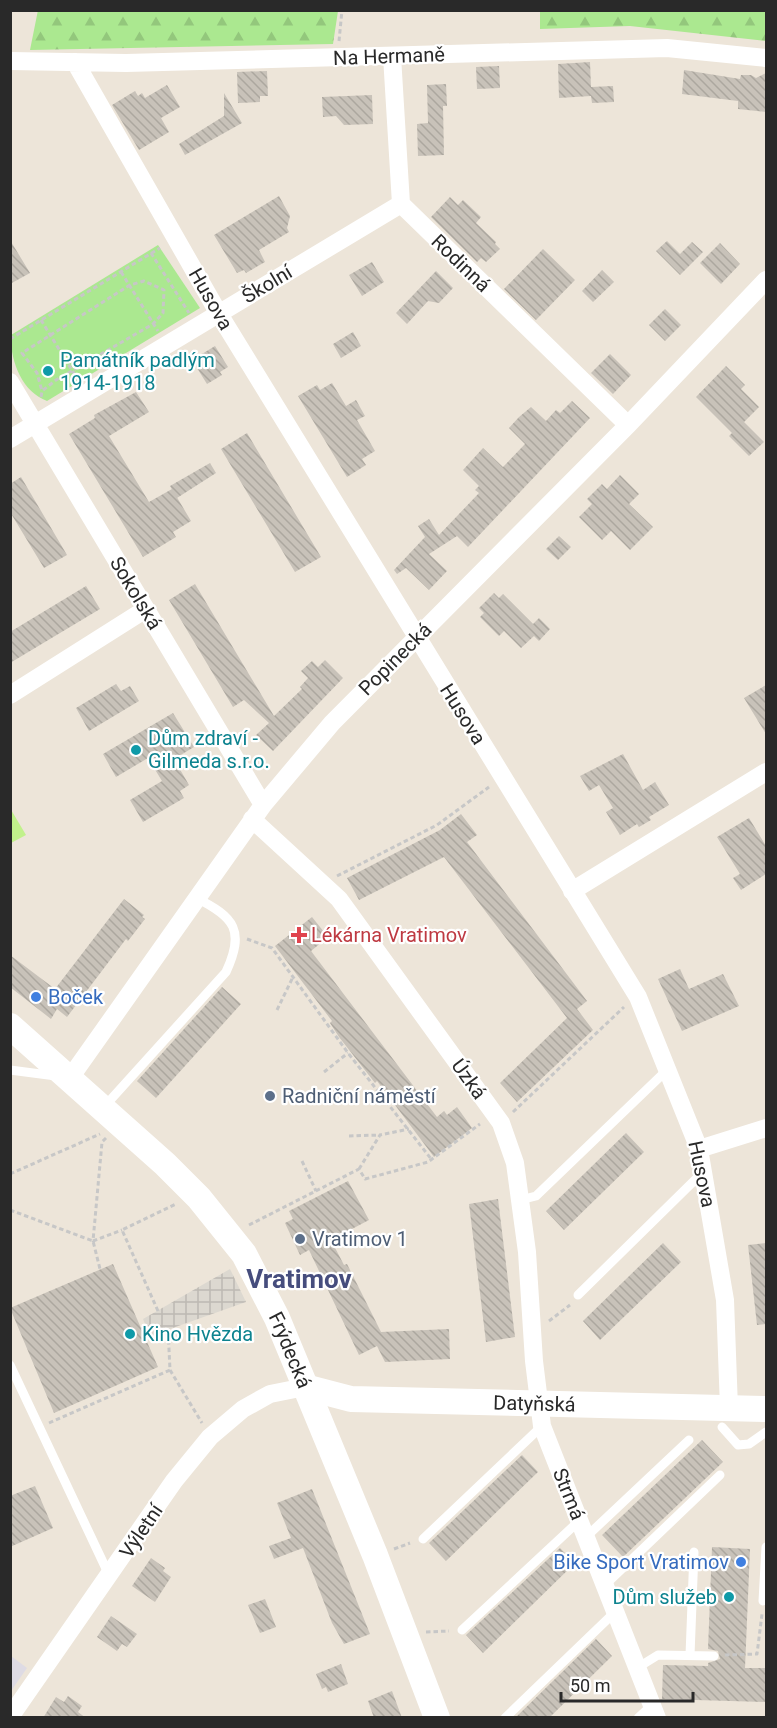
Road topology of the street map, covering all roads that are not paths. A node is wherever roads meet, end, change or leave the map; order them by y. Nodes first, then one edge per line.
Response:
1 (392, 56) junction
2 (766, 58) edge
3 (10, 61) edge
4 (75, 62) junction
5 (401, 204) junction
6 (766, 280) edge
7 (219, 314) junction
8 (10, 382) edge
9 (35, 424) junction
10 (628, 424) junction
11 (10, 439) edge
12 (146, 609) junction
13 (416, 638) junction
14 (10, 694) edge
15 (766, 772) edge
16 (257, 812) junction
17 (572, 891) junction
18 (196, 898) junction
19 (10, 1026) edge
20 (10, 1070) edge
21 (668, 1070) junction
22 (70, 1078) junction
23 (112, 1116) junction
24 (766, 1128) edge
25 (699, 1149) junction
26 (703, 1172) junction
27 (520, 1200) junction
28 (578, 1295) road end
29 (10, 1365) edge
30 (305, 1387) junction
31 (766, 1409) edge
32 (540, 1415) junction
33 (725, 1418) junction
34 (766, 1432) edge
35 (689, 1440) dead end
36 (720, 1475) dead end
37 (582, 1529) junction
38 (423, 1539) road end
39 (766, 1547) edge
40 (694, 1552) dead end
41 (110, 1577) junction
42 (605, 1586) junction
43 (763, 1601) road end
44 (615, 1612) junction
45 (462, 1630) road end
46 (690, 1655) junction
47 (714, 1656) road end
48 (638, 1668) junction
49 (654, 1711) edge
50 (10, 1718) edge
51 (437, 1718) edge
52 (505, 1718) edge
53 (638, 1718) edge

1 - 2 street, Na Hermaně
1 - 4 street, Na Hermaně
1 - 5 street
3 - 4 street, Na Hermaně
4 - 7 street, Husova
5 - 7 street, Školní
5 - 10 street, Rodinná
6 - 10 street, Popinecká
7 - 9 street, Školní
7 - 13 street, Husova
8 - 9 street, Sokolská
9 - 11 street, Školní
9 - 12 street, Sokolská
10 - 13 street, Popinecká
12 - 14 street
12 - 16 street, Sokolská
13 - 16 street, Popinecká
13 - 17 street, Husova
15 - 17 street
16 - 18 street, Popinecká
16 - 27 street, Úzká
17 - 21 street, Husova
18 - 22 street, Popinecká
18 - 23 lane
19 - 22 main road, Frýdecká
20 - 22 lane
21 - 25 street, Husova
21 - 27 lane
22 - 23 main road, Frýdecká
23 - 30 main road, Frýdecká
24 - 25 street
25 - 26 street, Husova
26 - 28 lane
26 - 33 street, Husova
27 - 32 street, Úzká
29 - 41 lane
30 - 32 main road, Datyňská
30 - 41 street, Výletní
30 - 51 main road, Frýdecká
31 - 33 main road, Datyňská
32 - 33 main road, Datyňská
32 - 37 street, Strmá
32 - 38 lane
33 - 34 lane
35 - 37 lane
36 - 42 lane
37 - 42 street, Strmá
37 - 45 lane
39 - 43 lane
40 - 46 lane
41 - 50 street, Výletní
42 - 44 street, Strmá
44 - 48 street, Strmá
44 - 52 lane
46 - 47 lane
46 - 48 lane
48 - 49 street, Strmá
49 - 53 lane

